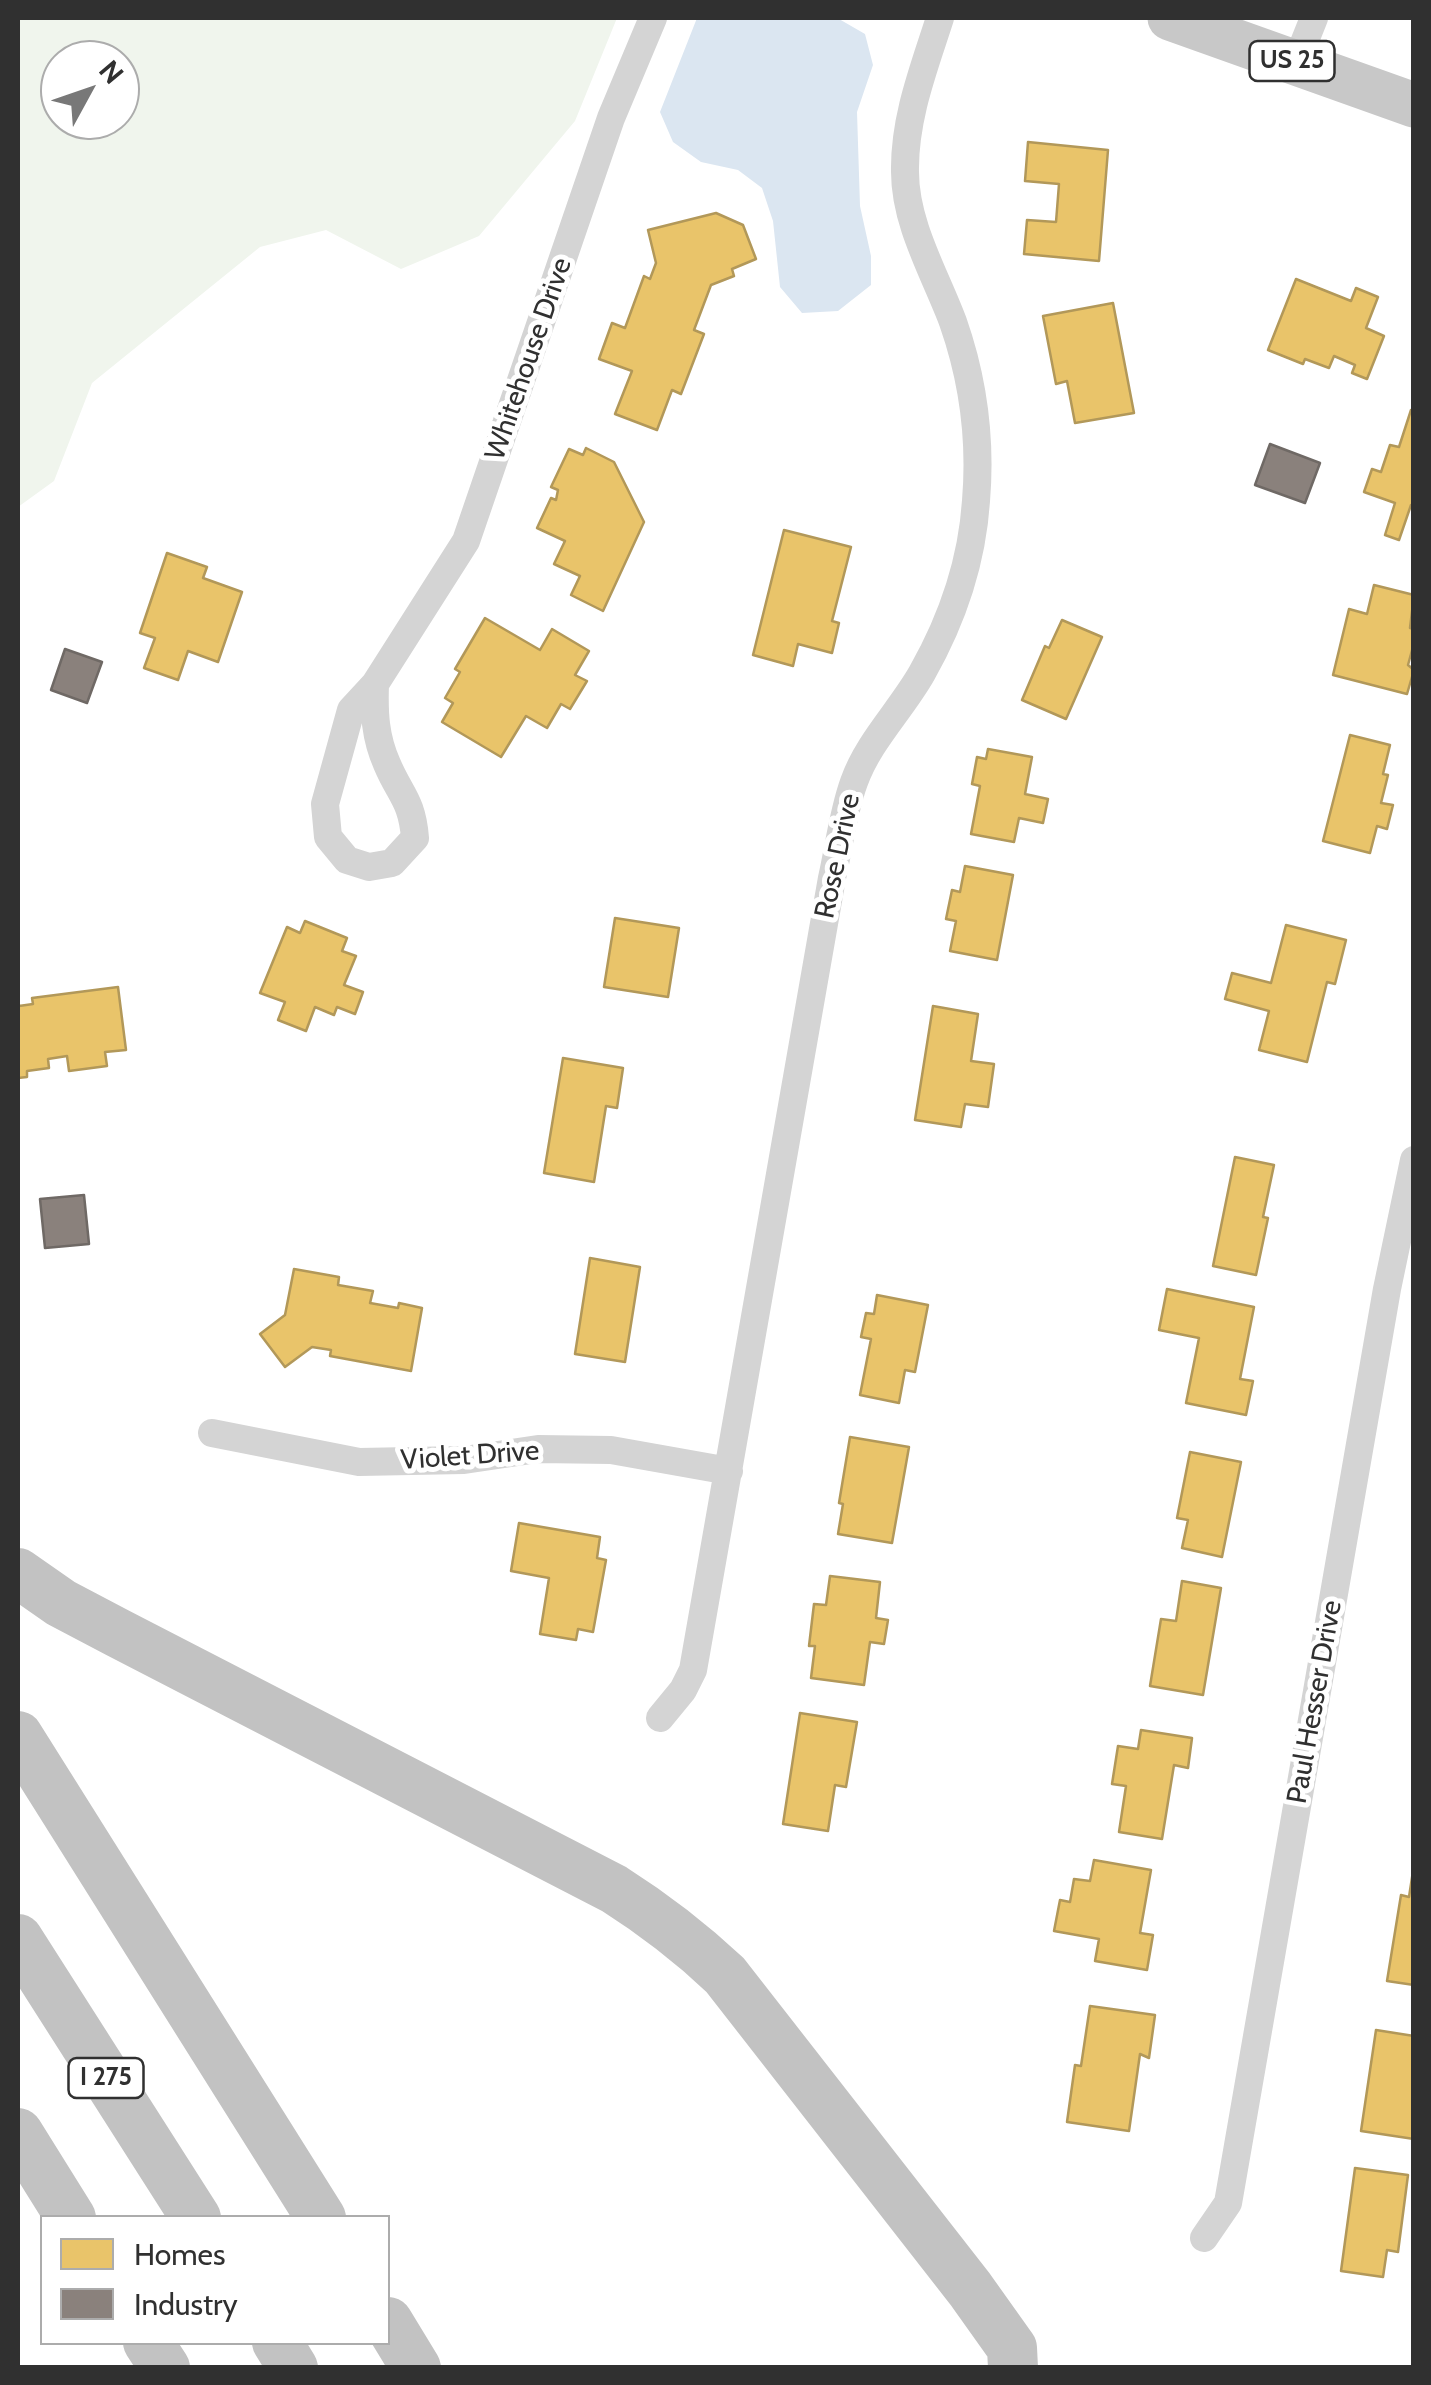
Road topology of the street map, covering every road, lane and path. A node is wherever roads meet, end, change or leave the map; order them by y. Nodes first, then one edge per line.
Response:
1 (653, 18) edge
2 (940, 18) edge
3 (1170, 18) edge
4 (1314, 18) edge
5 (1296, 63) junction
6 (1414, 105) edge
7 (374, 684) junction
8 (1414, 1160) edge
9 (212, 1433) dead end
10 (729, 1471) junction
11 (18, 1573) edge
12 (660, 1718) dead end
13 (18, 1736) edge
14 (18, 1939) edge
15 (18, 2132) edge
16 (18, 2148) edge
17 (69, 2215) edge
18 (69, 2215) edge
19 (194, 2215) edge
20 (319, 2215) edge
21 (1204, 2238) dead end
22 (390, 2325) edge
23 (150, 2345) edge
24 (279, 2345) edge
25 (1022, 2361) edge
26 (165, 2368) edge
27 (293, 2368) edge
28 (416, 2368) edge

1 - 7 street, Whitehouse Drive
2 - 10 street, Rose Drive
3 - 5 main road, US 25
4 - 5 street
5 - 6 main road, US 25
7 - 7 street, Whitehouse Drive
8 - 21 street, Paul Hesser Drive
9 - 10 street, Violet Drive
10 - 12 street, Rose Drive
11 - 25 highway
13 - 20 highway
14 - 19 highway, I 275
15 - 17 highway
16 - 18 highway
22 - 28 highway
23 - 26 highway
24 - 27 highway

